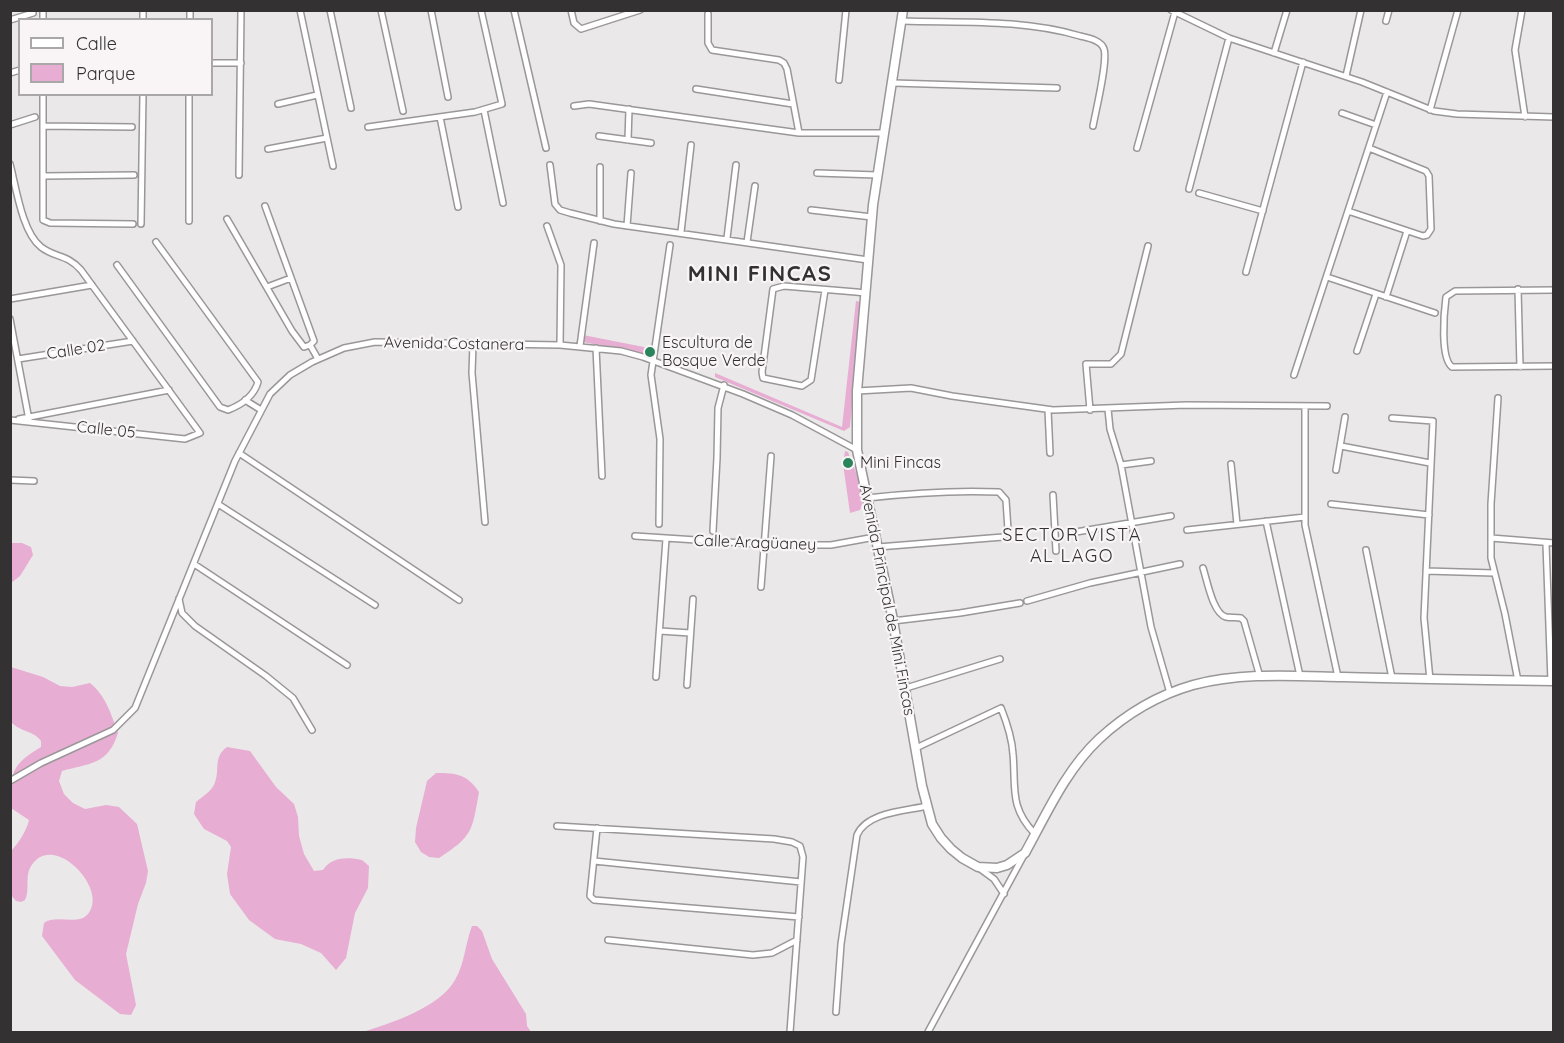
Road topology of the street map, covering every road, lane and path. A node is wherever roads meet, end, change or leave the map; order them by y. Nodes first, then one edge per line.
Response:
1 (242, 10) edge
2 (300, 10) edge
3 (330, 10) edge
4 (381, 10) edge
5 (431, 10) edge
6 (481, 10) edge
7 (514, 10) edge
8 (571, 10) edge
9 (640, 10) edge
10 (846, 10) edge
11 (903, 10) edge
12 (1287, 10) edge
13 (1361, 10) edge
14 (1389, 10) edge
15 (1458, 10) edge
16 (1522, 10) edge
17 (1173, 11) edge
18 (33, 13) dead end
19 (708, 14) dead end
20 (10, 20) edge
21 (902, 21) junction
22 (1386, 21) dead end
23 (1229, 38) junction
24 (1274, 53) junction
25 (1303, 62) junction
26 (213, 63) edge
27 (242, 63) junction
28 (1346, 76) junction
29 (839, 80) dead end
30 (893, 83) junction
31 (1057, 88) dead end
32 (696, 89) dead end
33 (1387, 92) junction
34 (317, 95) junction
35 (43, 96) edge
36 (143, 96) edge
37 (189, 96) edge
38 (448, 97) dead end
39 (278, 104) dead end
40 (794, 104) junction
41 (574, 106) dead end
42 (351, 108) dead end
43 (629, 109) junction
44 (484, 110) junction
45 (1430, 110) junction
46 (404, 111) dead end
47 (1341, 113) dead end
48 (35, 117) dead end
49 (440, 117) junction
50 (1525, 117) junction
51 (1554, 117) edge
52 (10, 125) edge
53 (1376, 125) junction
54 (43, 126) junction
55 (1093, 126) dead end
56 (132, 127) dead end
57 (368, 127) dead end
58 (799, 133) junction
59 (885, 133) junction
60 (599, 136) dead end
61 (327, 138) junction
62 (628, 140) junction
63 (651, 143) dead end
64 (692, 145) dead end
65 (546, 148) dead end
66 (1137, 148) dead end
67 (1369, 148) junction
68 (268, 149) dead end
69 (10, 164) edge
70 (550, 165) dead end
71 (736, 165) dead end
72 (333, 166) dead end
73 (600, 167) dead end
74 (631, 173) dead end
75 (817, 173) dead end
76 (134, 175) dead end
77 (239, 175) dead end
78 (877, 175) junction
79 (12, 176) edge
80 (43, 176) junction
81 (755, 186) dead end
82 (1189, 189) dead end
83 (1199, 194) dead end
84 (503, 203) dead end
85 (265, 206) dead end
86 (458, 207) dead end
87 (811, 210) dead end
88 (1263, 211) junction
89 (1348, 211) junction
90 (872, 217) junction
91 (227, 219) dead end
92 (189, 220) dead end
93 (600, 221) junction
94 (133, 224) dead end
95 (141, 224) dead end
96 (546, 226) dead end
97 (627, 226) junction
98 (1407, 231) junction
99 (681, 232) junction
100 (727, 238) junction
101 (156, 242) dead end
102 (747, 242) junction
103 (594, 243) dead end
104 (670, 245) dead end
105 (1148, 246) dead end
106 (868, 260) junction
107 (117, 265) dead end
108 (1246, 272) dead end
109 (1327, 277) junction
110 (291, 278) junction
111 (92, 285) junction
112 (267, 287) junction
113 (1518, 289) junction
114 (825, 290) junction
115 (1554, 290) edge
116 (865, 293) junction
117 (1376, 294) junction
118 (1386, 297) junction
119 (10, 299) edge
120 (1436, 314) dead end
121 (10, 319) edge
122 (133, 341) junction
123 (473, 344) junction
124 (310, 345) junction
125 (560, 345) junction
126 (580, 346) junction
127 (597, 348) junction
128 (1357, 351) dead end
129 (18, 359) junction
130 (318, 359) junction
131 (654, 361) junction
132 (1554, 366) edge
133 (1520, 367) junction
134 (1294, 375) dead end
135 (724, 386) junction
136 (169, 390) junction
137 (857, 391) junction
138 (1498, 398) dead end
139 (245, 400) junction
140 (1305, 406) junction
141 (1328, 406) dead end
142 (1108, 408) junction
143 (261, 410) junction
144 (1048, 410) junction
145 (1090, 410) junction
146 (1345, 417) dead end
147 (1392, 418) dead end
148 (28, 419) junction
149 (11, 420) edge
150 (1341, 446) junction
151 (857, 450) junction
152 (238, 453) junction
153 (1050, 453) dead end
154 (771, 456) dead end
155 (1151, 462) dead end
156 (1430, 463) junction
157 (1231, 464) dead end
158 (1121, 465) junction
159 (1336, 470) dead end
160 (602, 476) dead end
161 (10, 480) edge
162 (34, 481) dead end
163 (1053, 495) dead end
164 (867, 498) junction
165 (218, 504) junction
166 (1331, 504) dead end
167 (1429, 514) junction
168 (1171, 516) dead end
169 (1305, 517) junction
170 (1266, 521) junction
171 (484, 522) dead end
172 (1131, 523) junction
173 (659, 524) dead end
174 (1237, 524) junction
175 (1187, 530) dead end
176 (713, 531) dead end
177 (1077, 532) dead end
178 (635, 536) dead end
179 (875, 537) junction
180 (666, 538) junction
181 (1491, 538) junction
182 (1554, 543) edge
183 (1546, 544) junction
184 (766, 545) junction
185 (878, 547) junction
186 (1366, 550) dead end
187 (1056, 552) dead end
188 (194, 564) junction
189 (1180, 564) dead end
190 (1203, 568) dead end
191 (1426, 571) junction
192 (1140, 572) junction
193 (1494, 573) junction
194 (761, 587) dead end
195 (179, 599) junction
196 (693, 599) dead end
197 (459, 600) dead end
198 (1027, 601) dead end
199 (1020, 603) dead end
200 (375, 604) dead end
201 (893, 621) junction
202 (660, 631) junction
203 (690, 633) junction
204 (1000, 660) dead end
205 (347, 665) dead end
206 (656, 676) dead end
207 (1300, 676) junction
208 (1260, 677) junction
209 (1338, 677) junction
210 (1392, 678) junction
211 (1430, 680) junction
212 (1518, 681) junction
213 (1552, 681) edge
214 (687, 685) dead end
215 (906, 688) junction
216 (1170, 693) junction
217 (312, 730) dead end
218 (916, 748) junction
219 (10, 781) edge
220 (927, 806) junction
221 (557, 826) dead end
222 (597, 828) junction
223 (1035, 834) junction
224 (1025, 853) junction
225 (594, 861) junction
226 (978, 867) junction
227 (801, 882) junction
228 (1004, 894) junction
229 (799, 917) junction
230 (608, 940) dead end
231 (797, 940) junction
232 (836, 1012) dead end
233 (790, 1032) edge
234 (928, 1032) edge

1 - 27 street
2 - 34 street
3 - 42 street
4 - 46 street
5 - 38 street
6 - 44 street
7 - 65 street
8 - 9 street
10 - 29 street
11 - 21 street, Avenida Principal de Mini Fincas
12 - 24 street
13 - 28 street
14 - 22 street
15 - 45 street
16 - 50 street
17 - 23 street
17 - 66 street
18 - 20 street
19 - 40 street
21 - 30 street, Avenida Principal de Mini Fincas
21 - 55 street
23 - 24 street
23 - 82 street
24 - 25 street
25 - 28 street
25 - 88 street
26 - 27 street
27 - 77 street
28 - 33 street
30 - 31 street
30 - 59 street, Avenida Principal de Mini Fincas
32 - 40 street
33 - 45 street
33 - 53 street
34 - 39 street
34 - 61 street
35 - 54 street
36 - 95 street
37 - 92 street
40 - 58 street
41 - 43 street
43 - 58 street
43 - 62 street
44 - 49 street
44 - 84 street
45 - 50 street
47 - 53 street
48 - 52 street
49 - 57 street
49 - 86 street
50 - 51 street
53 - 67 street
54 - 56 street
54 - 80 street
58 - 59 street
59 - 78 street, Avenida Principal de Mini Fincas
60 - 62 street
61 - 68 street
61 - 72 street
62 - 63 street
64 - 99 street
67 - 89 street
67 - 98 street
69 - 79 street
70 - 93 street
71 - 100 street
73 - 93 street
74 - 97 street
75 - 78 street
76 - 80 street
78 - 90 street, Avenida Principal de Mini Fincas
79 - 111 street
80 - 94 street
81 - 102 street
83 - 88 street
85 - 110 street
87 - 90 street
88 - 108 street
89 - 98 street
89 - 109 street
90 - 106 street, Avenida Principal de Mini Fincas
91 - 112 street
93 - 97 street
96 - 125 street
97 - 99 street
98 - 118 street
99 - 100 street
100 - 102 street
101 - 139 street
102 - 106 street
103 - 126 street
104 - 131 street
105 - 145 street
106 - 116 street, Avenida Principal de Mini Fincas
107 - 139 street
109 - 117 street
109 - 134 street
110 - 112 street
110 - 124 street
111 - 119 street
111 - 122 street
112 - 124 street
113 - 115 street
113 - 133 street
113 - 133 street
114 - 114 street
114 - 116 street
116 - 137 street, Avenida Principal de Mini Fincas
117 - 118 street
117 - 128 street
118 - 120 street
121 - 129 street
122 - 129 street, Calle 02
122 - 136 street
123 - 125 street, Avenida Costanera
123 - 130 street, Avenida Costanera
123 - 171 street
124 - 130 street
125 - 126 street, Avenida Costanera
126 - 127 street, Avenida Costanera
127 - 131 street, Avenida Costanera
127 - 160 street
129 - 148 street
130 - 143 street, Avenida Costanera
131 - 135 street, Avenida Costanera
131 - 173 street
132 - 133 street
135 - 151 street, Avenida Costanera
135 - 176 street
136 - 148 street
136 - 148 street, Calle 05
137 - 144 street
137 - 151 street, Avenida Principal de Mini Fincas
138 - 181 street
139 - 143 street
140 - 141 street
140 - 142 street
140 - 169 street
142 - 145 street
142 - 158 street
143 - 152 street, Avenida Costanera
144 - 145 street
144 - 153 street
146 - 150 street
147 - 156 street
148 - 149 street, Calle 05
150 - 156 street
150 - 159 street
151 - 164 street, Avenida Principal de Mini Fincas
152 - 165 street, Avenida Costanera
152 - 197 street
154 - 184 street
155 - 158 street
156 - 167 street
157 - 174 street
158 - 172 street
161 - 162 street
163 - 187 street
164 - 179 street, Avenida Principal de Mini Fincas
164 - 185 street
165 - 188 street, Avenida Costanera
165 - 200 street
166 - 167 street
167 - 191 street
168 - 172 street
169 - 170 street
169 - 209 street
170 - 174 street
170 - 207 street
172 - 177 street
172 - 192 street
174 - 175 street
178 - 180 street, Calle Aragüaney
179 - 184 street, Calle Aragüaney
179 - 185 street, Avenida Principal de Mini Fincas
180 - 184 street, Calle Aragüaney
180 - 202 street
181 - 183 street
181 - 193 street
182 - 183 street
183 - 213 street
184 - 194 street
185 - 201 street, Avenida Principal de Mini Fincas
186 - 210 street
188 - 195 street, Avenida Costanera
188 - 205 street
189 - 192 street
190 - 208 street
191 - 193 street
191 - 211 street
192 - 198 street
192 - 216 street
193 - 212 street
195 - 217 street
195 - 219 street, Avenida Costanera
196 - 203 street
199 - 201 street
201 - 215 street, Avenida Principal de Mini Fincas
202 - 203 street
202 - 206 street
203 - 214 street
204 - 215 street
207 - 208 street
207 - 209 street
208 - 216 street
209 - 210 street
210 - 211 street
211 - 212 street
212 - 213 street
215 - 218 street, Avenida Principal de Mini Fincas
216 - 223 street
218 - 220 street, Avenida Principal de Mini Fincas
218 - 223 street
220 - 226 street, Avenida Principal de Mini Fincas
220 - 232 street
221 - 222 street
222 - 225 street
222 - 227 street
223 - 224 street
224 - 226 street
224 - 228 street
225 - 227 street
225 - 229 street
226 - 228 street
227 - 229 street
228 - 234 street
229 - 231 street
230 - 231 street
231 - 233 street

